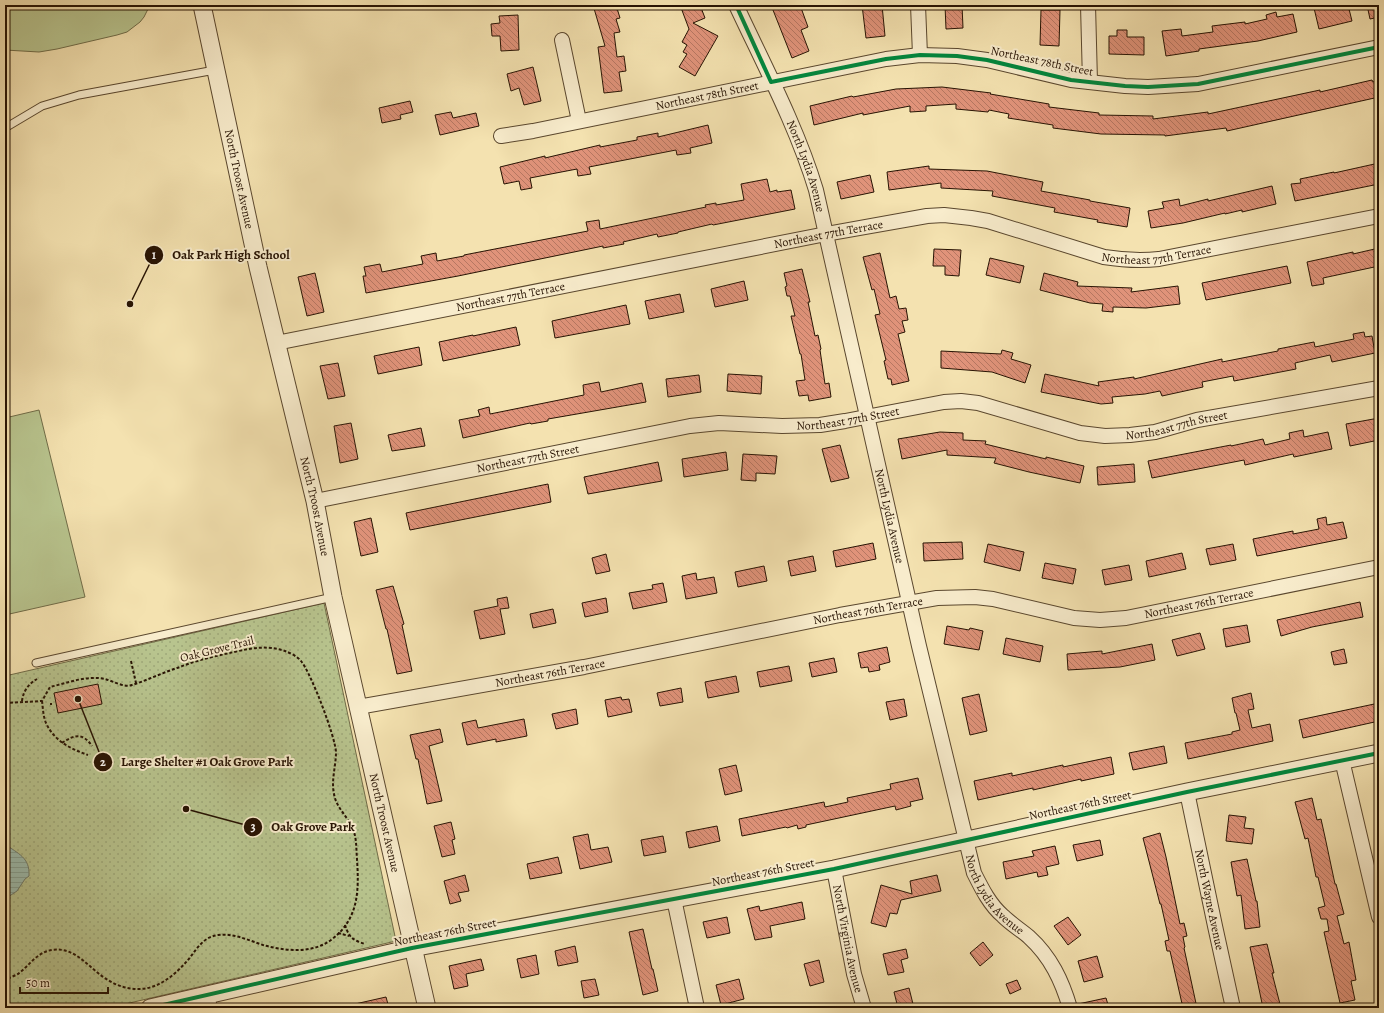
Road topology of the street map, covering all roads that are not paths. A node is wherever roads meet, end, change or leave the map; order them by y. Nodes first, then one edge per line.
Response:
1 (202, 5) edge
2 (736, 5) edge
3 (918, 5) edge
4 (1088, 5) edge
5 (562, 40) dead end
6 (1379, 47) edge
7 (920, 55) junction
8 (216, 70) junction
9 (772, 82) junction
10 (1090, 82) junction
11 (579, 121) junction
12 (5, 128) edge
13 (501, 136) dead end
14 (1379, 216) edge
15 (826, 234) junction
16 (276, 343) junction
17 (1379, 388) edge
18 (867, 417) junction
19 (315, 501) junction
20 (1379, 567) edge
21 (333, 597) junction
22 (909, 603) junction
23 (36, 663) dead end
24 (358, 707) junction
25 (1379, 753) edge
26 (1342, 760) junction
27 (1187, 792) junction
28 (966, 840) junction
29 (834, 869) junction
30 (674, 899) junction
31 (1379, 917) edge
32 (412, 948) junction
33 (208, 1002) edge
34 (150, 1008) edge
35 (427, 1008) edge
36 (697, 1008) edge
37 (864, 1008) edge
38 (1070, 1008) edge
39 (1233, 1008) edge

1 - 8 street, North Troost Avenue
2 - 9 street, North Lydia Avenue
3 - 7 street
4 - 10 street
5 - 11 street
6 - 10 street, Northeast 78th Street
7 - 9 street, Northeast 78th Street
7 - 10 street, Northeast 78th Street
8 - 12 lane
8 - 16 street, North Troost Avenue
9 - 11 street, Northeast 78th Street
9 - 15 street, North Lydia Avenue
11 - 13 street, Northeast 78th Street
14 - 15 street, Northeast 77th Terrace
15 - 16 street, Northeast 77th Terrace
15 - 18 street, North Lydia Avenue
16 - 19 street, North Troost Avenue
17 - 18 street, Northeast 77th Street
18 - 19 street, Northeast 77th Street
18 - 22 street, North Lydia Avenue
19 - 21 street, North Troost Avenue
20 - 22 street, Northeast 76th Terrace
21 - 23 lane
21 - 24 street, North Troost Avenue
22 - 24 street, Northeast 76th Terrace
22 - 28 street, North Lydia Avenue
24 - 32 street, North Troost Avenue
25 - 26 street, Northeast 76th Street
26 - 27 street, Northeast 76th Street
26 - 31 street
27 - 28 street, Northeast 76th Street
27 - 39 street, North Wayne Avenue
28 - 29 street, Northeast 76th Street
28 - 38 street, North Lydia Avenue
29 - 30 street, Northeast 76th Street
29 - 37 street, North Virginia Avenue
30 - 32 street, Northeast 76th Street
30 - 36 street
32 - 33 street, Northeast 76th Street
32 - 35 street, North Troost Avenue
33 - 34 street, Northeast 76th Street

